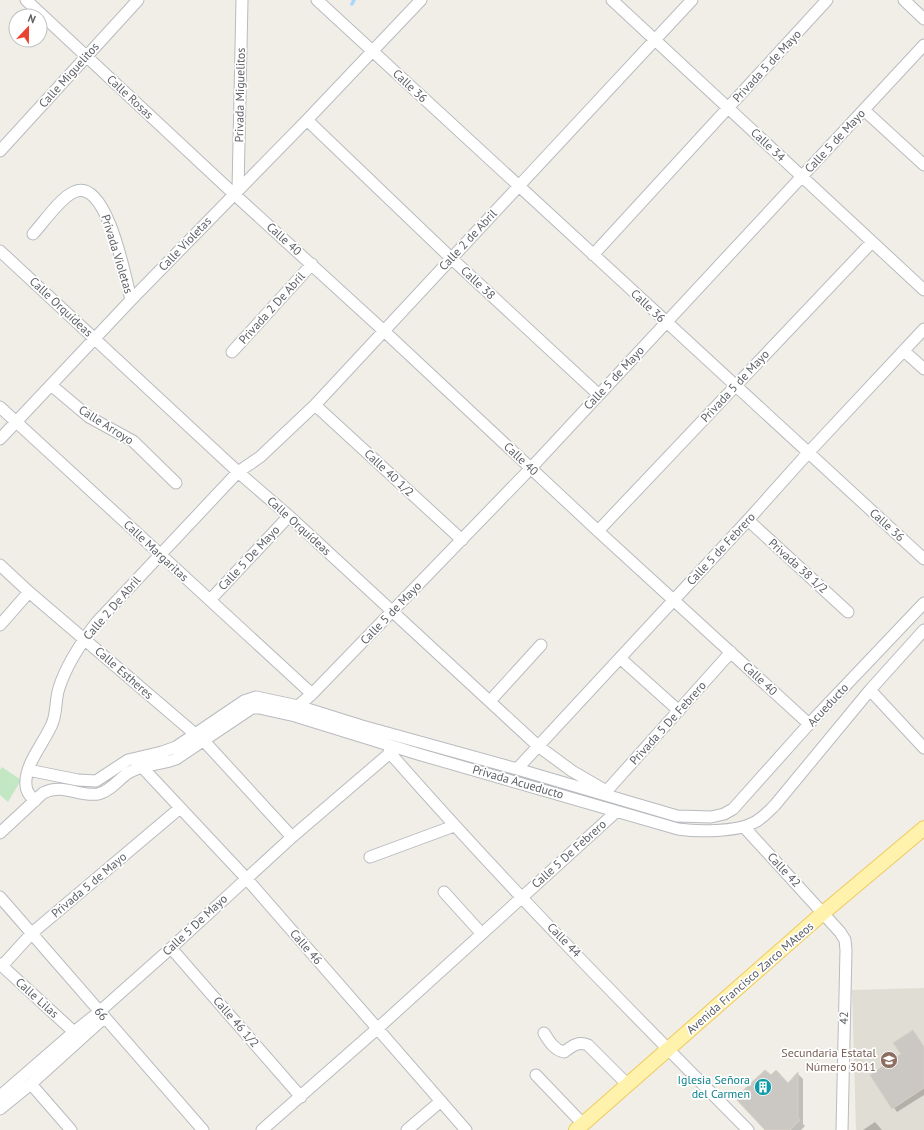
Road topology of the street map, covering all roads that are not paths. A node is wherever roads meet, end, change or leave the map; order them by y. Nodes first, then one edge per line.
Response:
1 (26, 0) edge
2 (138, 0) edge
3 (242, 0) edge
4 (317, 0) edge
5 (421, 0) edge
6 (612, 0) edge
7 (692, 0) edge
8 (828, 0) edge
9 (904, 0) edge
10 (924, 19) edge
11 (654, 40) junction
12 (924, 45) edge
13 (372, 52) junction
14 (86, 56) junction
15 (728, 108) junction
16 (864, 110) junction
17 (307, 120) junction
18 (0, 151) edge
19 (924, 165) edge
20 (802, 177) junction
21 (518, 186) junction
22 (236, 192) junction
23 (33, 234) dead end
24 (872, 242) junction
25 (0, 251) edge
26 (593, 255) junction
27 (451, 258) junction
28 (312, 264) junction
29 (924, 290) edge
30 (131, 300) junction
31 (666, 322) junction
32 (924, 329) edge
33 (384, 331) junction
34 (94, 338) junction
35 (904, 351) junction
36 (232, 352) dead end
37 (924, 369) edge
38 (51, 385) junction
39 (735, 386) junction
40 (599, 395) junction
41 (315, 405) junction
42 (0, 407) edge
43 (16, 422) junction
44 (0, 439) edge
45 (808, 453) junction
46 (531, 468) junction
47 (238, 472) junction
48 (176, 483) dead end
49 (289, 516) junction
50 (748, 520) junction
51 (598, 531) junction
52 (462, 540) junction
53 (160, 554) junction
54 (924, 559) edge
55 (0, 565) edge
56 (29, 592) junction
57 (210, 600) junction
58 (674, 600) junction
59 (924, 603) edge
60 (392, 611) junction
61 (848, 612) dead end
62 (0, 625) edge
63 (924, 630) edge
64 (84, 639) junction
65 (541, 645) dead end
66 (731, 652) junction
67 (620, 658) junction
68 (870, 690) junction
69 (312, 694) junction
70 (490, 701) junction
71 (297, 711) junction
72 (679, 711) junction
73 (810, 724) junction
74 (199, 738) junction
75 (538, 746) junction
76 (924, 748) edge
77 (389, 749) junction
78 (142, 767) junction
79 (517, 769) junction
80 (28, 770) junction
81 (558, 781) junction
82 (554, 792) junction
83 (605, 793) junction
84 (35, 801) junction
85 (180, 808) junction
86 (733, 809) joint
87 (616, 812) junction
88 (454, 826) junction
89 (744, 827) junction
90 (923, 830) edge
91 (0, 833) edge
92 (292, 837) junction
93 (370, 857) dead end
94 (246, 878) junction
95 (444, 892) dead end
96 (0, 897) edge
97 (522, 897) junction
98 (823, 914) junction
99 (32, 933) junction
100 (482, 934) junction
101 (171, 948) junction
102 (1, 966) edge
103 (102, 1015) junction
104 (378, 1028) junction
105 (74, 1032) junction
106 (544, 1033) dead end
107 (669, 1050) junction
108 (536, 1075) dead end
109 (31, 1084) junction
110 (628, 1085) junction
111 (1, 1092) edge
112 (301, 1097) junction
113 (441, 1101) junction
114 (0, 1109) edge
115 (579, 1127) edge
116 (71, 1130) edge
117 (203, 1130) edge
118 (262, 1130) edge
119 (407, 1130) edge
120 (466, 1130) edge
121 (748, 1130) edge
122 (842, 1130) edge

1 - 14 street, Calle Rosas
2 - 14 street, Calle Miguelitos
3 - 22 street, Privada Miguelitos
4 - 13 street, Calle 36
5 - 13 street, Calle Violetas
6 - 11 street, Calle 34
7 - 11 street, Calle 2 de Abril
8 - 15 street, Privada 5 de Mayo
9 - 10 street
11 - 15 street, Calle 34
11 - 21 street, Calle 2 de Abril
12 - 16 street, Calle 5 de Mayo
13 - 17 street, Calle Violetas
13 - 21 street, Calle 36
14 - 18 street, Calle Miguelitos
14 - 22 street, Calle Rosas
15 - 20 street, Calle 34
15 - 26 street, Privada 5 de Mayo
16 - 19 street
16 - 20 street, Calle 5 de Mayo
17 - 22 street, Calle Violetas
17 - 27 street, Calle 38
20 - 24 street, Calle 34
20 - 31 street, Calle 5 de Mayo
21 - 26 street, Calle 36
21 - 27 street, Calle 2 de Abril
22 - 28 street, Calle 40
22 - 30 street, Calle Violetas
23 - 30 street, Privada Violetas
24 - 29 street, Calle 34
24 - 39 street, Privada 5 de Mayo
25 - 34 street, Calle Orquídeas
26 - 31 street, Calle 36
27 - 33 street, Calle 2 de Abril
27 - 40 street, Calle 38
28 - 33 street, Calle 40
28 - 36 street, Privada 2 De Abril
30 - 34 street, Calle Violetas
31 - 39 street, Calle 36
31 - 40 street, Calle 5 de Mayo
32 - 35 street, Calle 5 de Febrero
33 - 41 street, Calle 2 de Abril
33 - 46 street, Calle 40
34 - 38 street, Calle Violetas
34 - 47 street, Calle Orquídeas
35 - 37 street
35 - 45 street, Calle 5 de Febrero
38 - 43 street, Calle Violetas
38 - 48 street, Calle Arroyo
39 - 45 street, Calle 36
39 - 51 street, Privada 5 de Mayo
40 - 46 street, Calle 5 de Mayo
41 - 47 street, Calle 2 de Abril
41 - 52 street, Calle 40 1/2
42 - 43 street, Calle Margaritas
43 - 44 street, Calle Violetas
43 - 53 street, Calle Margaritas
45 - 50 street, Calle 5 de Febrero
45 - 54 street, Calle 36
46 - 51 street, Calle 40
46 - 52 street, Calle 5 de Mayo
47 - 49 street, Calle Orquídeas
47 - 53 street, Calle 2 De Abril
49 - 57 street, Calle 5 De Mayo
49 - 60 street, Calle Orquídeas
50 - 58 street, Calle 5 de Febrero
50 - 61 street, Privada 38 1/2
51 - 58 street, Calle 40
52 - 60 street, Calle 5 de Mayo
53 - 57 street, Calle Margaritas
53 - 64 street, Calle 2 De Abril
55 - 56 street, Calle Estheres
56 - 62 street
56 - 64 street, Calle Estheres
57 - 69 street, Calle Margaritas
58 - 66 street, Calle 40
58 - 67 street, Calle 5 de Febrero
59 - 73 street, Acueducto
60 - 69 street, Calle 5 de Mayo
60 - 70 street, Calle Orquídeas
63 - 68 street, Acueducto
64 - 74 street, Calle Estheres
64 - 80 street, Calle 2 De Abril
65 - 70 street
66 - 72 street, Privada 5 De Febrero
66 - 73 street, Calle 40
67 - 72 street
67 - 75 street, Calle 5 de Febrero
68 - 76 street
68 - 89 street, Acueducto
69 - 71 street, Calle 5 de Mayo
70 - 75 street, Calle Orquídeas
71 - 74 street
71 - 77 street, Privada Acueducto
71 - 79 street, Privada Acueducto
72 - 83 street, Privada 5 De Febrero
73 - 86 street, Acueducto
74 - 78 street
74 - 80 street
74 - 92 street, Calle Estheres
75 - 79 street, Calle 5 de Febrero
75 - 83 street, Calle Orquídeas
77 - 82 street, Privada Acueducto
77 - 88 street, Calle 44
77 - 92 street, Calle 5 De Mayo
78 - 84 street
78 - 85 street, Calle 46
79 - 81 street, Privada Acueducto
80 - 84 street
81 - 82 street
81 - 83 street, Privada Acueducto
82 - 87 street, Privada Acueducto
83 - 86 street, Privada Acueducto
84 - 91 street
85 - 94 street, Calle 46
85 - 99 street, Privada 5 de Mayo
87 - 89 street, Privada Acueducto
87 - 97 street, Calle 5 De Febrero
88 - 93 street
88 - 97 street, Calle 44
89 - 98 street, Calle 42
90 - 98 main road, Avenida Francisco Zarco MAteos
92 - 94 street, Calle 5 De Mayo
94 - 101 street, Calle 5 De Mayo
94 - 104 street, Calle 46
95 - 100 street
96 - 99 street, 66
97 - 100 street, Calle 5 De Febrero
97 - 107 street, Calle 44
98 - 107 main road, Avenida Francisco Zarco MAteos
98 - 122 street, 42
99 - 102 street, Privada 5 de Mayo
99 - 103 street, 66
100 - 104 street, Calle 5 De Febrero
101 - 103 street, Calle 5 De Mayo
101 - 112 street, Calle 46 1/2
102 - 105 street, Calle Lilas
103 - 105 street, Calle 5 De Mayo
103 - 109 street
103 - 117 street, 66
104 - 112 street, Calle 5 De Febrero
104 - 113 street, Calle 46
105 - 111 street, Calle 5 De Mayo
106 - 110 street
107 - 110 main road, Avenida Francisco Zarco MAteos
107 - 121 street, Calle 44
108 - 115 street
109 - 114 street
109 - 116 street
110 - 115 main road, Avenida Francisco Zarco MAteos
112 - 118 street, Calle 5 De Febrero
113 - 119 street
113 - 120 street, Calle 46

